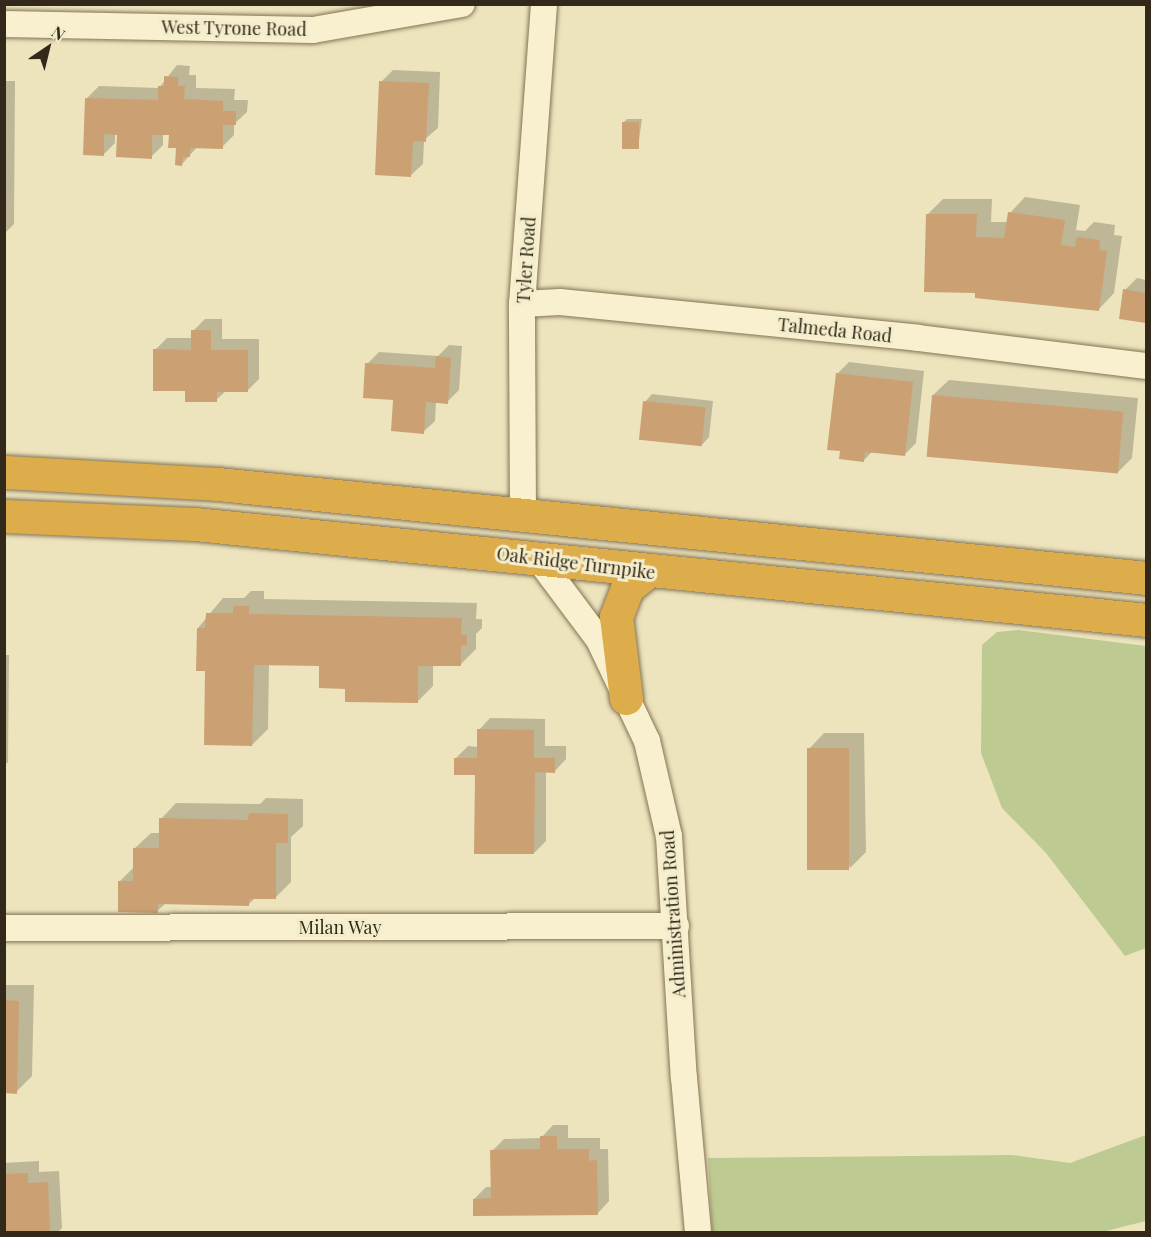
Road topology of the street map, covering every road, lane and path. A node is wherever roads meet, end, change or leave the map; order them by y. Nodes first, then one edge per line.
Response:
1 (462, 4) edge
2 (544, 4) edge
3 (4, 24) edge
4 (522, 304) junction
5 (1146, 366) edge
6 (4, 472) edge
7 (523, 515) junction
8 (4, 516) edge
9 (537, 557) junction
10 (648, 571) junction
11 (1146, 578) edge
12 (1146, 620) edge
13 (626, 698) junction
14 (676, 926) junction
15 (4, 928) edge
16 (698, 1233) edge

1 - 3 street, West Tyrone Road
2 - 4 street, Tyler Road
4 - 5 street, Talmeda Road
4 - 7 street, Tyler Road
6 - 7 highway
7 - 9 highway
7 - 11 highway
8 - 9 highway, Oak Ridge Turnpike
9 - 10 highway, Oak Ridge Turnpike
9 - 13 street, Administration Road
10 - 12 highway, Oak Ridge Turnpike
10 - 13 highway
13 - 14 street, Administration Road
14 - 15 street, Milan Way
14 - 16 street, Administration Road

